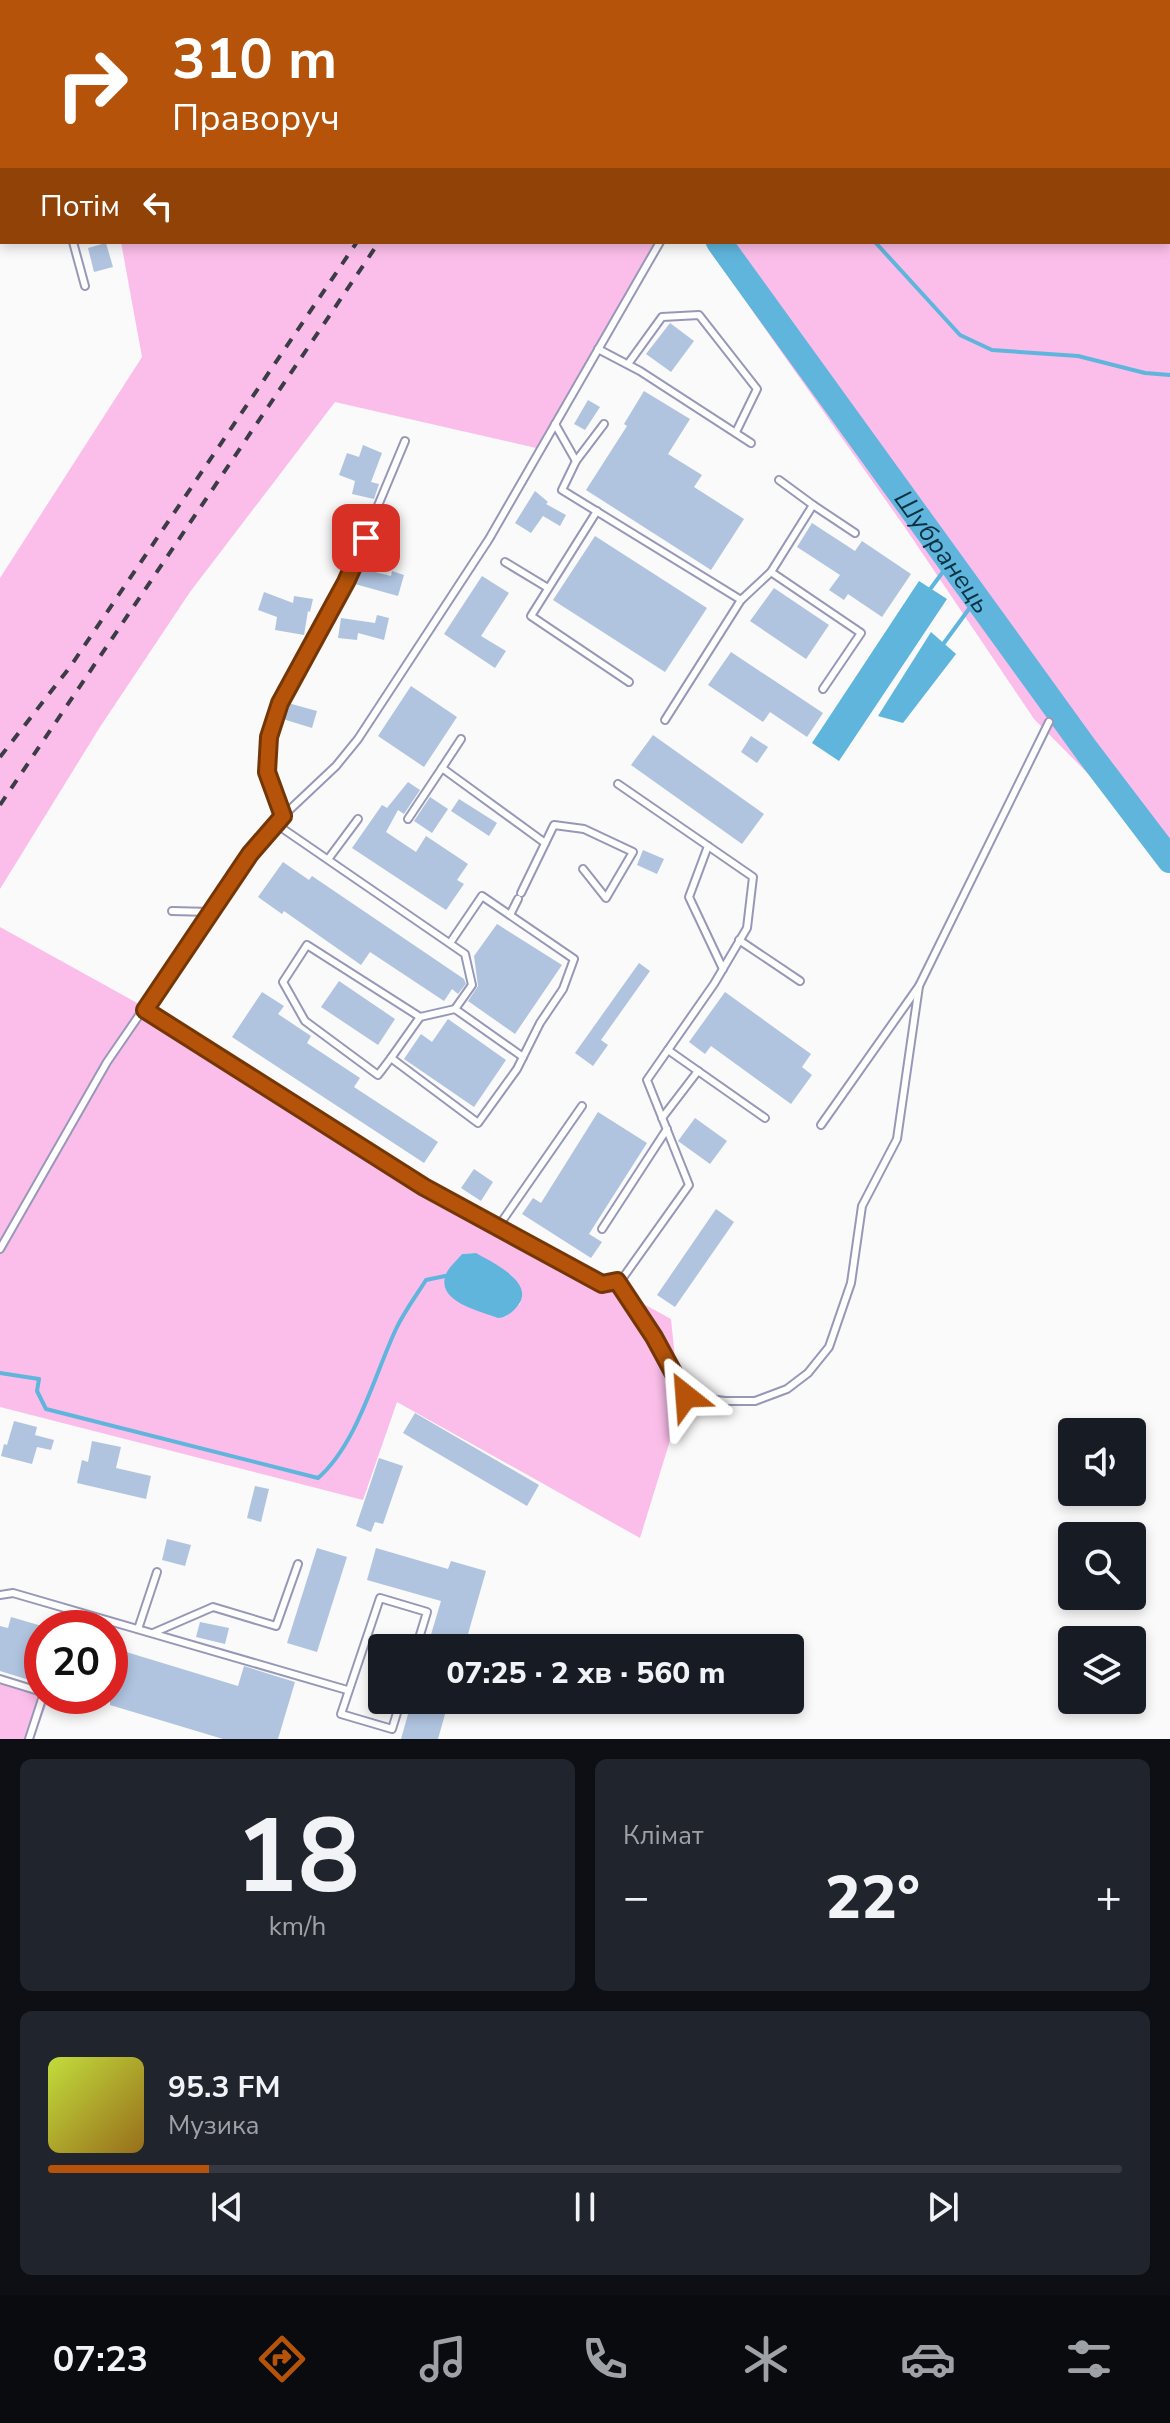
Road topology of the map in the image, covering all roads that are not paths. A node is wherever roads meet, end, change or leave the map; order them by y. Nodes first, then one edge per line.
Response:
1 (74, 244) edge
2 (659, 244) edge
3 (85, 286) dead end
4 (598, 349) junction
5 (628, 364) junction
6 (555, 424) junction
7 (604, 424) dead end
8 (736, 432) junction
9 (405, 441) dead end
10 (751, 443) dead end
11 (576, 461) junction
12 (779, 480) dead end
13 (813, 505) junction
14 (597, 511) junction
15 (855, 533) dead end
16 (505, 562) dead end
17 (771, 572) junction
18 (548, 588) junction
19 (741, 600) junction
20 (629, 682) dead end
21 (823, 689) dead end
22 (665, 720) dead end
23 (1049, 722) dead end
24 (461, 739) dead end
25 (442, 768) junction
26 (618, 784) dead end
27 (283, 816) junction
28 (358, 819) dead end
29 (408, 819) dead end
30 (276, 824) junction
31 (545, 843) junction
32 (708, 846) junction
33 (329, 858) junction
34 (583, 869) dead end
35 (172, 911) dead end
36 (211, 912) junction
37 (510, 915) junction
38 (739, 940) junction
39 (450, 943) junction
40 (723, 969) junction
41 (800, 981) dead end
42 (919, 986) junction
43 (455, 1009) junction
44 (145, 1010) junction
45 (420, 1017) junction
46 (668, 1050) junction
47 (523, 1057) junction
48 (391, 1058) junction
49 (698, 1071) junction
50 (582, 1106) dead end
51 (662, 1118) junction
52 (765, 1118) dead end
53 (821, 1125) dead end
54 (667, 1129) junction
55 (498, 1227) junction
56 (602, 1229) dead end
57 (0, 1249) edge
58 (617, 1281) junction
59 (298, 1564) dead end
60 (157, 1572) dead end
61 (0, 1595) edge
62 (138, 1629) junction
63 (152, 1633) junction
64 (420, 1634) edge
65 (0, 1679) edge
66 (24, 1688) edge
67 (347, 1690) junction
68 (36, 1714) edge
69 (397, 1714) edge
70 (29, 1739) edge

1 - 3 lane
2 - 4 lane
4 - 5 lane
4 - 6 lane
5 - 8 lane
5 - 8 lane
6 - 11 lane
6 - 27 lane
7 - 11 lane
8 - 10 lane
9 - 27 lane
11 - 14 lane
12 - 13 lane
13 - 15 lane
13 - 17 lane
14 - 18 lane
14 - 19 lane
16 - 18 lane
17 - 19 lane
17 - 21 lane
18 - 20 lane
19 - 22 lane
23 - 42 lane
24 - 25 lane
25 - 29 lane
25 - 31 lane
26 - 32 lane
27 - 30 lane
28 - 33 lane
30 - 33 lane
30 - 36 lane
31 - 34 lane
31 - 37 lane
32 - 38 lane
32 - 40 lane
33 - 39 lane
35 - 36 lane
36 - 44 lane
37 - 39 lane
37 - 47 lane
38 - 40 lane
38 - 41 lane
39 - 43 lane
40 - 46 lane
42 - 53 lane
42 - 58 lane
43 - 45 lane
43 - 47 lane
44 - 55 lane
44 - 57 lane
45 - 48 lane
45 - 48 lane
46 - 49 lane
46 - 51 lane
47 - 48 lane
49 - 51 lane
49 - 52 lane
50 - 55 lane
51 - 54 lane
54 - 56 lane
54 - 58 lane
55 - 58 lane
59 - 63 lane
60 - 62 lane
61 - 62 lane
62 - 63 lane
63 - 67 lane
64 - 67 lane
65 - 66 lane
67 - 69 lane
68 - 70 lane

